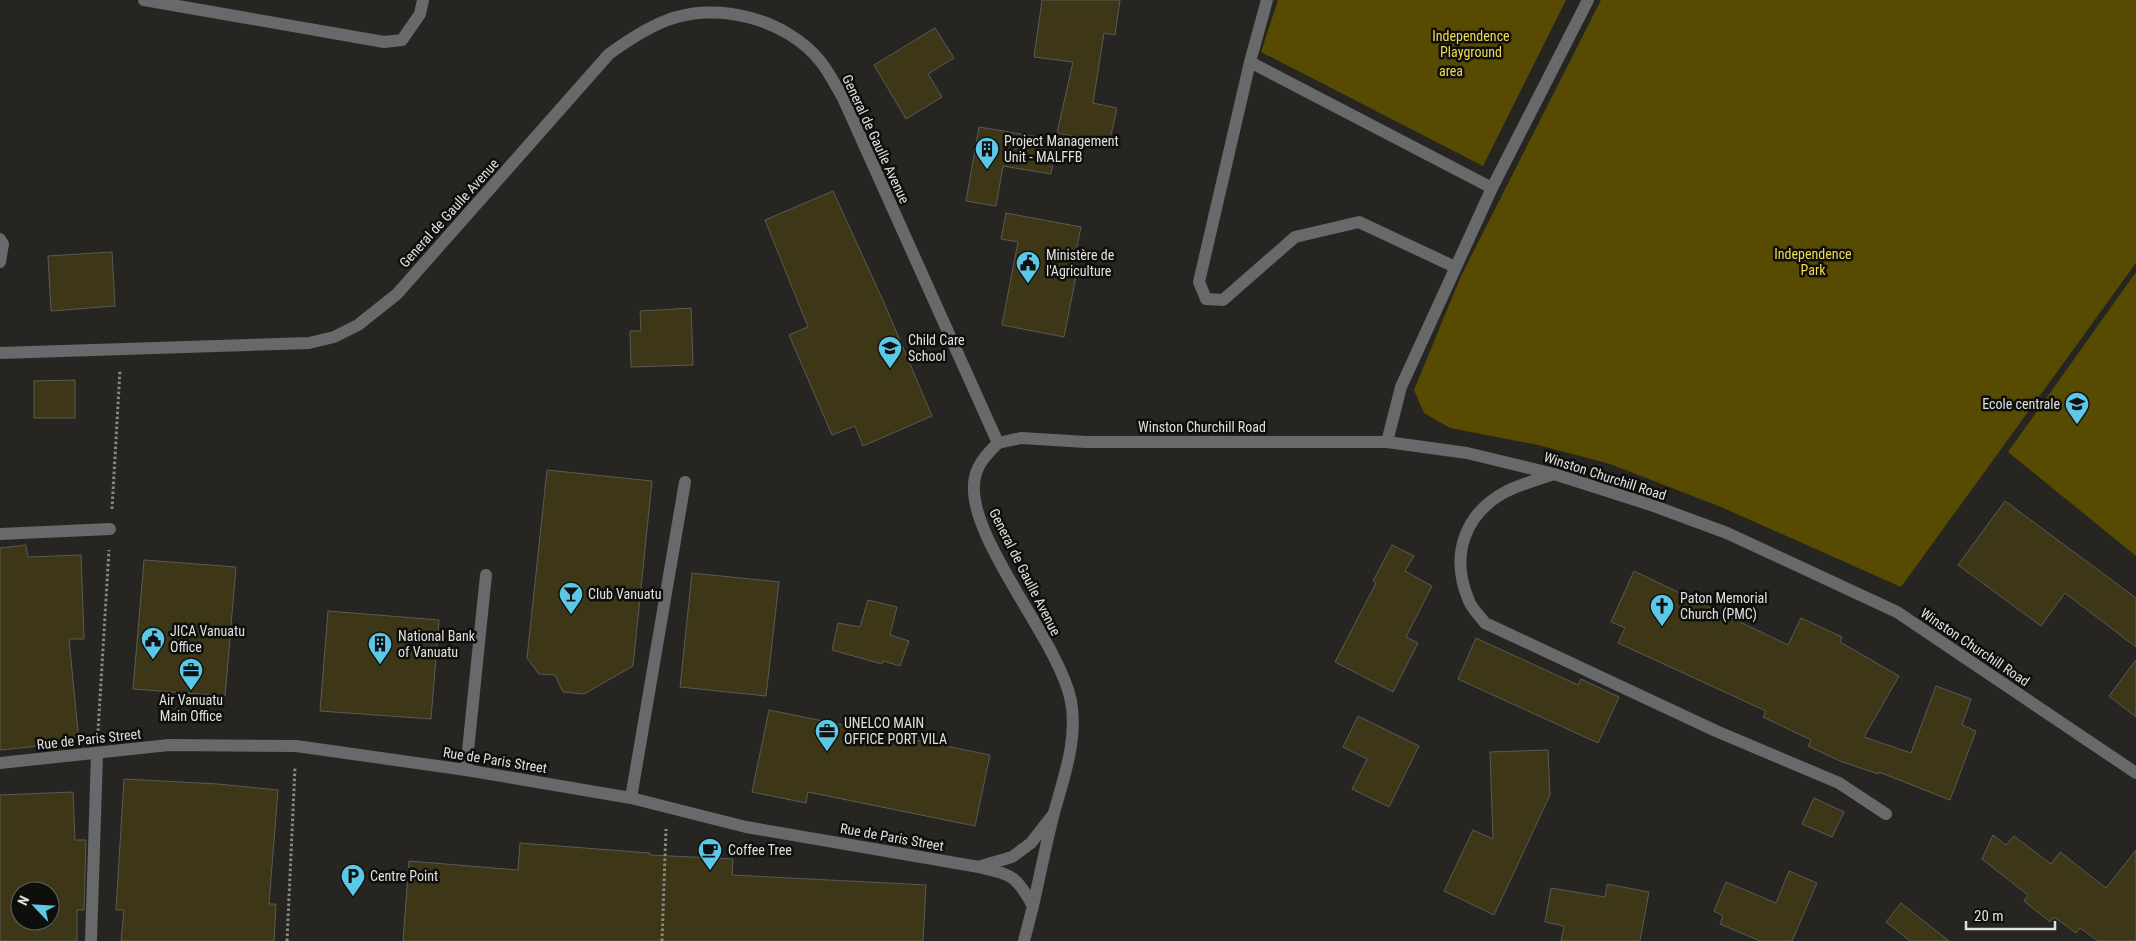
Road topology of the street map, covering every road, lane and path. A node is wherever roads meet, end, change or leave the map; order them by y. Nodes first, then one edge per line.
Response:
1 (144, 0) edge
2 (423, 0) edge
3 (1267, 0) edge
4 (1588, 0) edge
5 (1250, 62) junction
6 (1492, 188) junction
7 (0, 239) edge
8 (0, 262) edge
9 (1455, 267) junction
10 (0, 353) edge
11 (1387, 442) junction
12 (998, 443) junction
13 (1554, 474) junction
14 (684, 482) dead end
15 (110, 529) dead end
16 (0, 534) edge
17 (486, 575) dead end
18 (296, 746) junction
19 (96, 754) junction
20 (0, 763) edge
21 (466, 770) junction
22 (2136, 773) edge
23 (631, 798) junction
24 (666, 807) junction
25 (1054, 814) junction
26 (1886, 814) dead end
27 (1031, 843) joint
28 (979, 867) junction
29 (1033, 906) junction
30 (92, 941) edge
31 (287, 941) edge
32 (662, 941) edge
33 (1024, 941) edge

1 - 2 street
3 - 5 street
4 - 6 street
5 - 6 street
5 - 9 street
6 - 9 street
7 - 8 street
9 - 11 street
10 - 12 street, General de Gaulle Avenue
11 - 12 street, Winston Churchill Road
11 - 13 street, Winston Churchill Road
12 - 25 street, General de Gaulle Avenue
13 - 22 street, Winston Churchill Road
13 - 26 street
14 - 23 street
15 - 16 street
17 - 21 street
18 - 19 street, Rue de Paris Street
18 - 21 street, Rue de Paris Street
18 - 31 path
19 - 20 street, Rue de Paris Street
19 - 30 street
21 - 23 street, Rue de Paris Street
23 - 24 street, Rue de Paris Street
24 - 28 street, Rue de Paris Street
24 - 32 path
25 - 27 street, General de Gaulle Avenue
25 - 29 street, General de Gaulle Avenue
27 - 28 street, Rue de Paris Street
28 - 29 street, Rue de Paris Street
29 - 33 street, General de Gaulle Avenue

